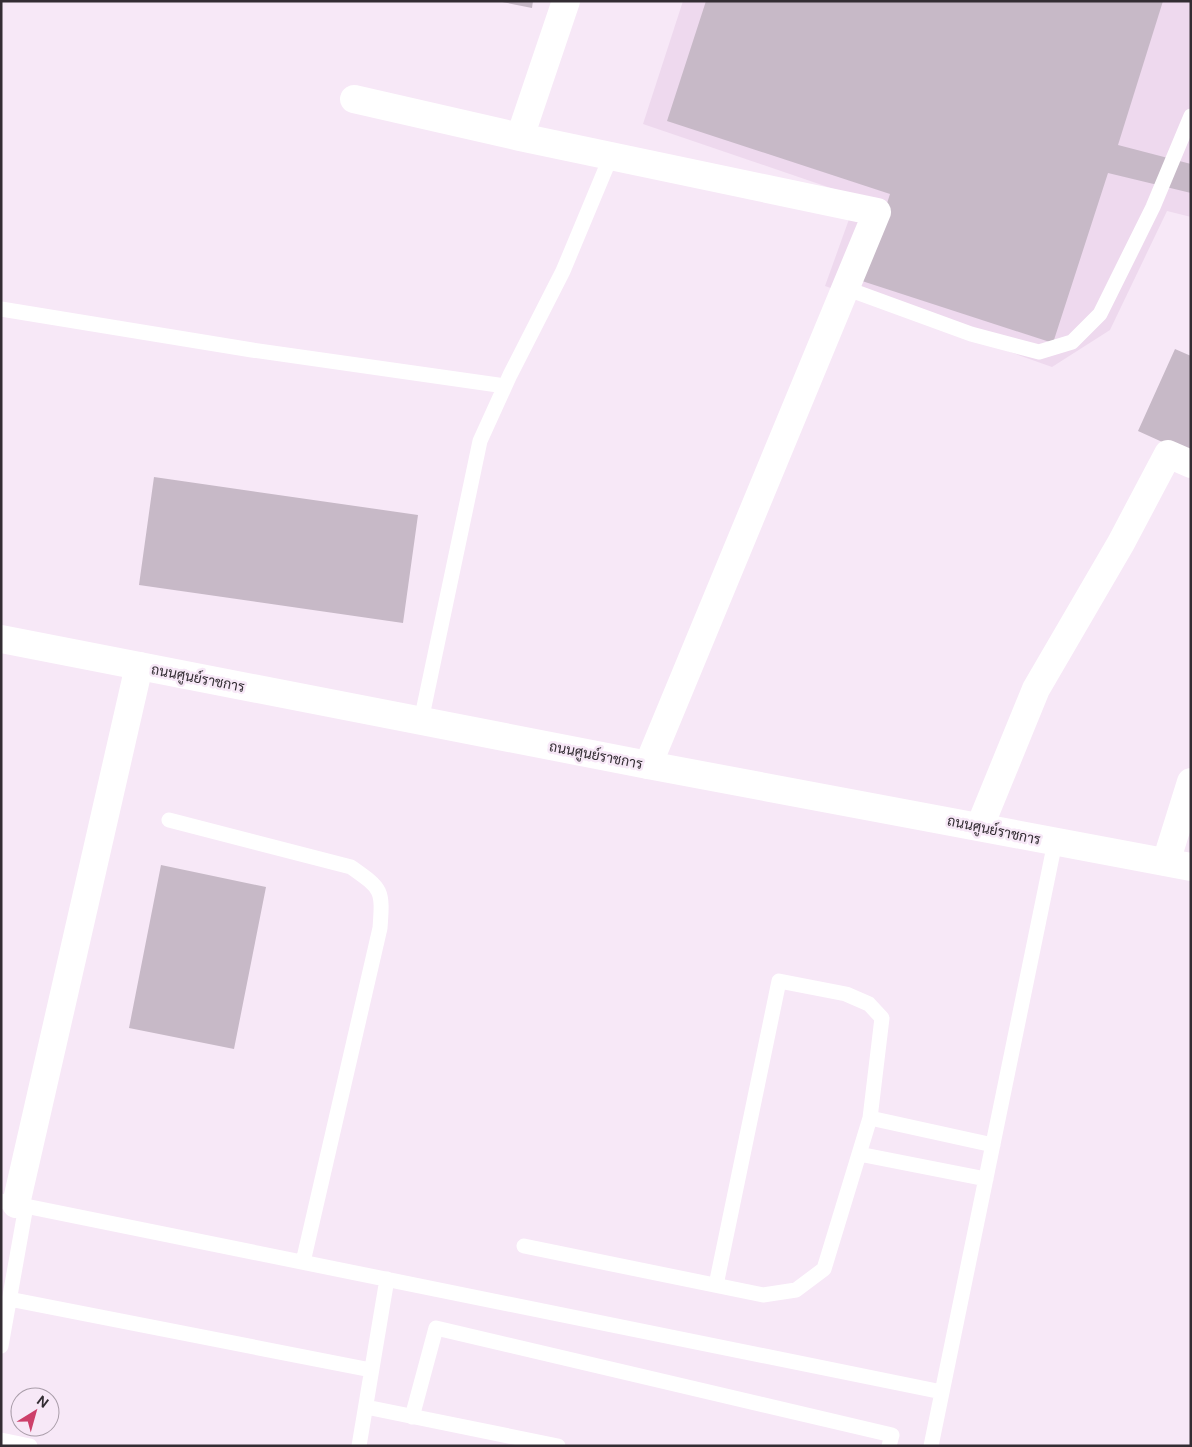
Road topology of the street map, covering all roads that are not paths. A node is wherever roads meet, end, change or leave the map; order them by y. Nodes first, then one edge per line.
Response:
1 (566, 1) edge
2 (354, 99) dead end
3 (1191, 116) edge
4 (520, 137) junction
5 (611, 156) junction
6 (845, 288) junction
7 (1, 309) edge
8 (505, 386) junction
9 (1191, 464) edge
10 (1, 639) edge
11 (139, 666) junction
12 (421, 721) junction
13 (648, 765) junction
14 (1191, 782) edge
15 (169, 820) dead end
16 (980, 826) junction
17 (1055, 842) junction
18 (1178, 864) edge
19 (870, 1118) junction
20 (993, 1145) junction
21 (859, 1154) junction
22 (986, 1179) junction
23 (14, 1204) edge
24 (524, 1246) dead end
25 (303, 1262) junction
26 (387, 1279) junction
27 (716, 1285) junction
28 (9, 1299) junction
29 (1, 1346) edge
30 (371, 1370) junction
31 (942, 1392) junction
32 (366, 1407) junction
33 (412, 1417) junction
34 (1, 1440) edge
35 (30, 1446) edge
36 (359, 1446) edge
37 (558, 1446) edge
38 (889, 1446) edge
39 (931, 1446) edge

1 - 4 street
2 - 4 street
3 - 6 lane
4 - 5 street
5 - 6 street
5 - 8 lane
6 - 13 street
7 - 8 lane
8 - 12 lane
9 - 16 street
10 - 11 street, ถนนศูนย์ราชการ
11 - 12 street, ถนนศูนย์ราชการ
11 - 23 street
12 - 13 street, ถนนศูนย์ราชการ
13 - 16 street, ถนนศูนย์ราชการ
14 - 18 street
15 - 25 lane
16 - 17 street, ถนนศูนย์ราชการ
17 - 18 street, ถนนศูนย์ราชการ
17 - 20 lane
19 - 20 lane
19 - 21 lane
19 - 27 lane
20 - 22 lane
21 - 22 lane
21 - 27 lane
22 - 31 lane
23 - 25 lane
23 - 28 lane
24 - 27 lane
25 - 26 lane
26 - 30 lane
26 - 31 lane
28 - 29 lane
28 - 30 lane
30 - 32 lane
31 - 39 lane
32 - 33 lane
32 - 36 lane
33 - 37 lane
33 - 38 lane
34 - 35 lane

